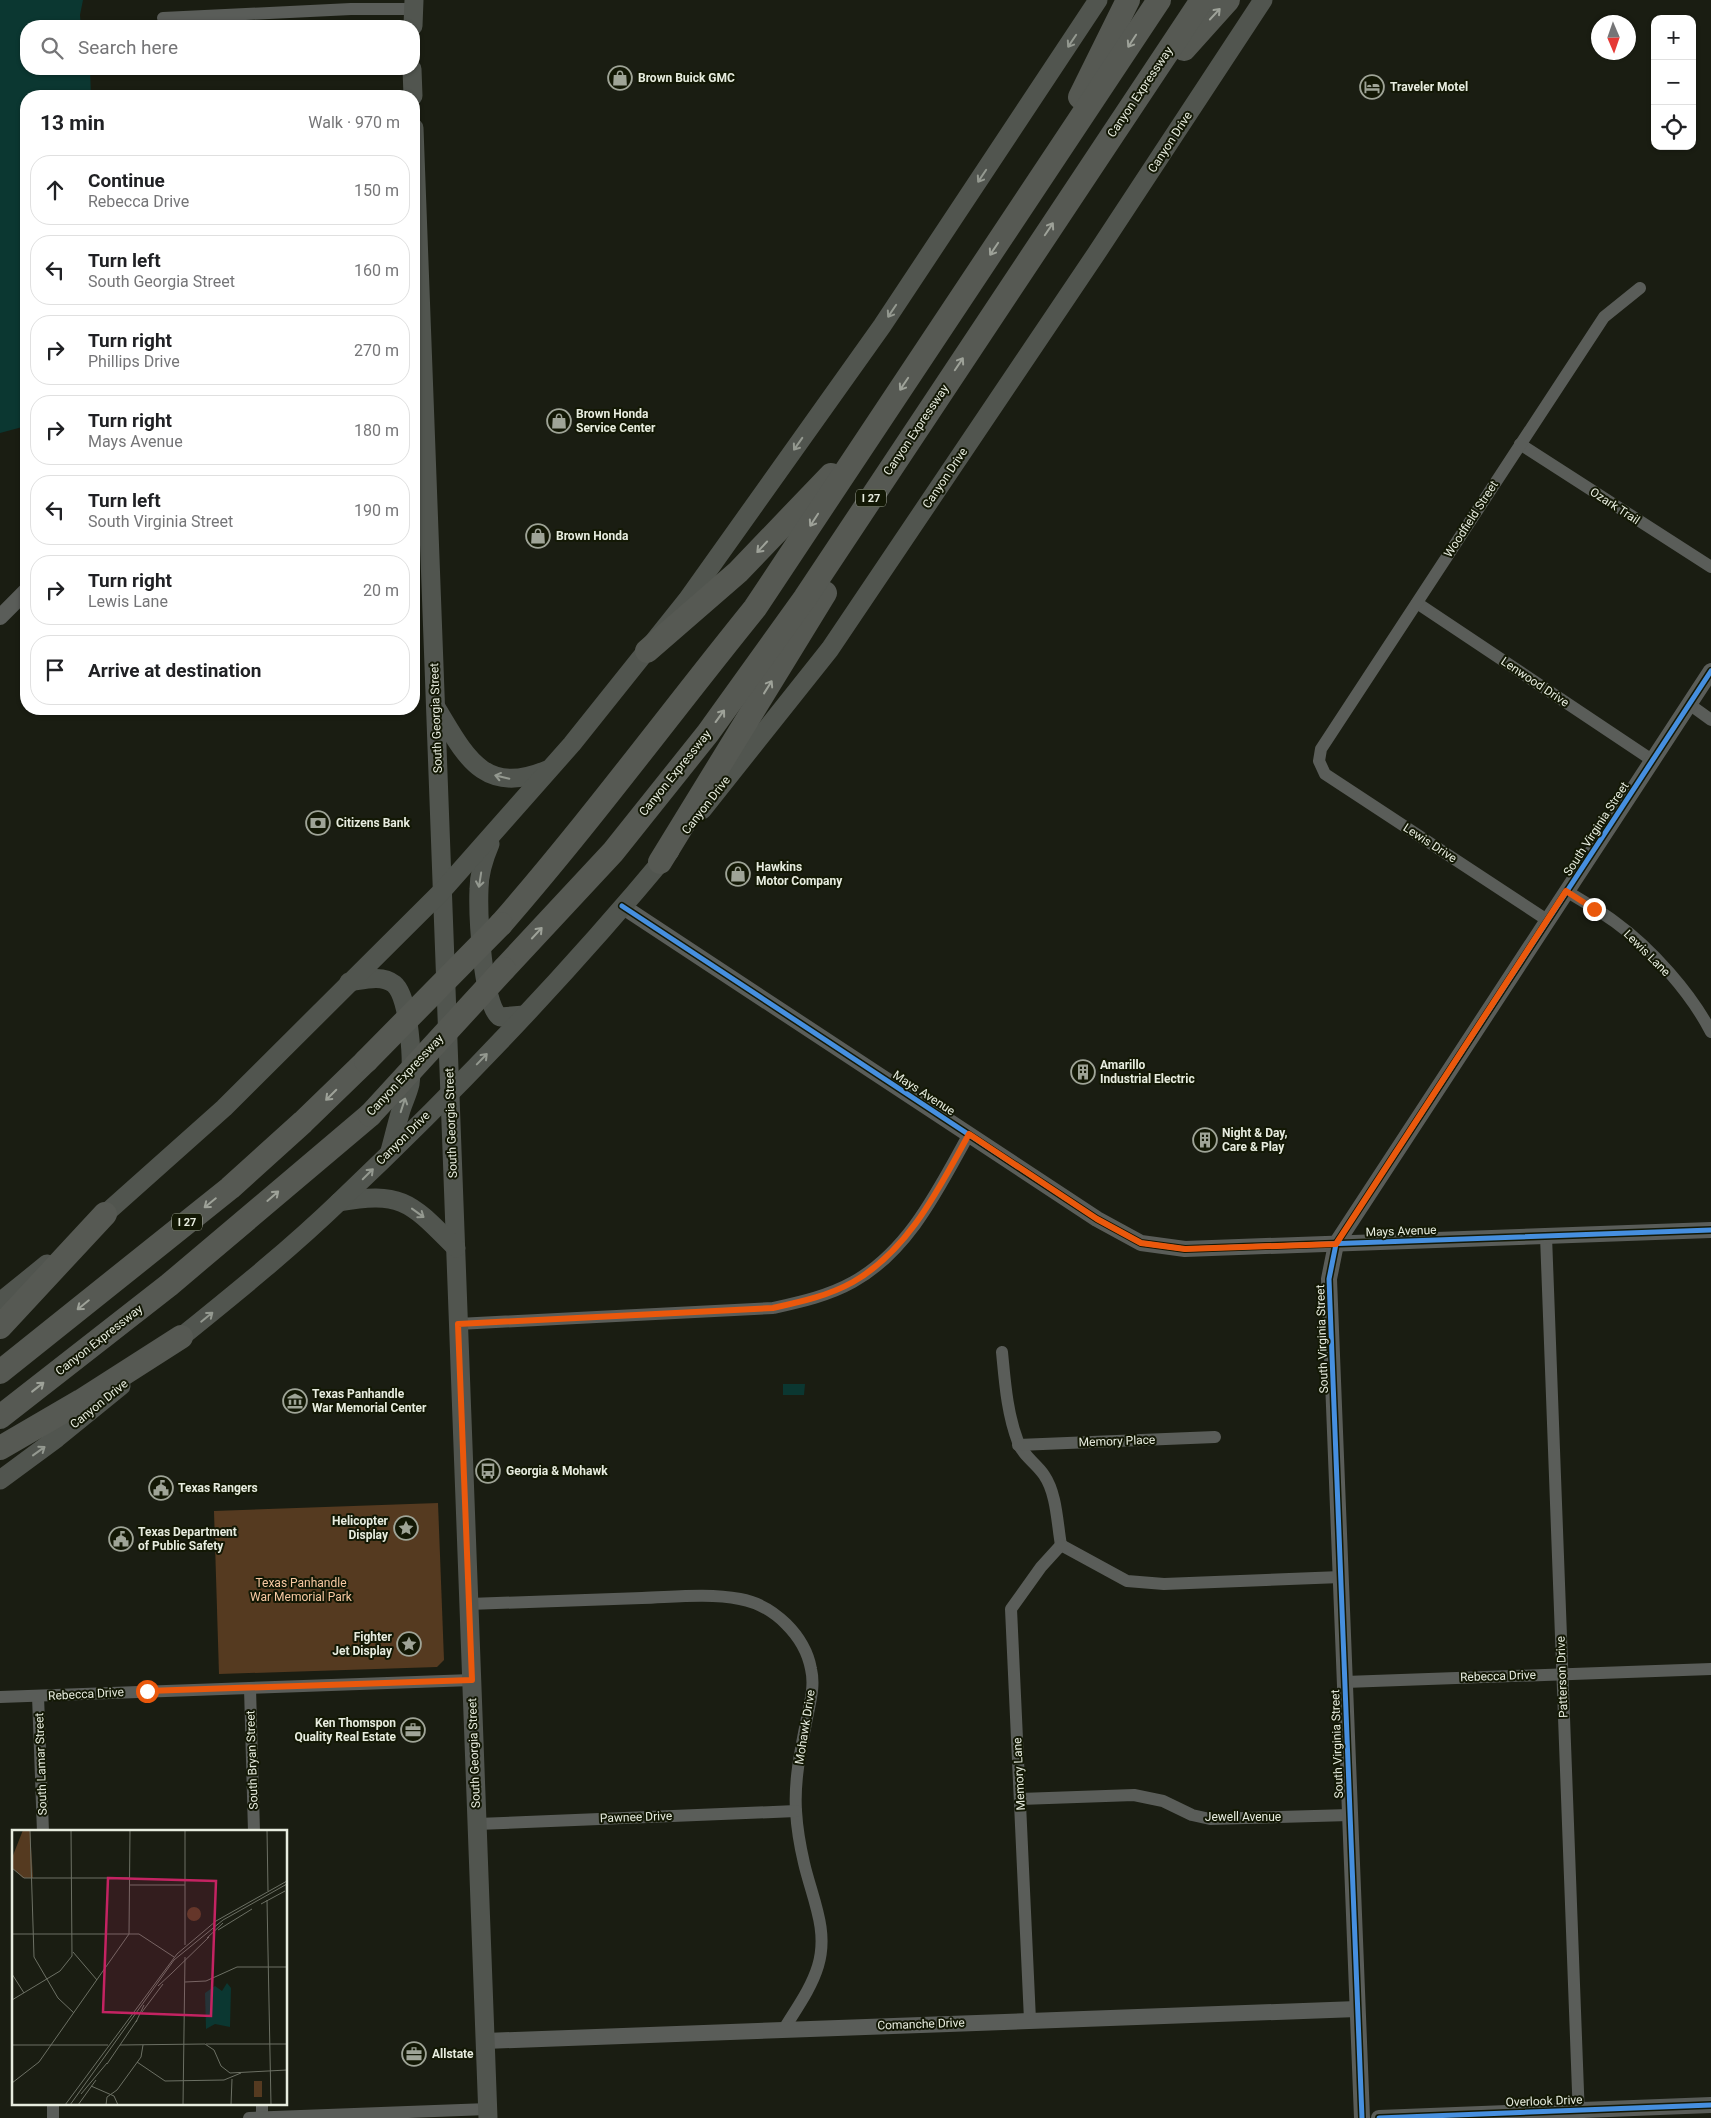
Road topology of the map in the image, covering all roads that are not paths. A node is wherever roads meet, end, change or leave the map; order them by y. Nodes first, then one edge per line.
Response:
1 (1098, 0) edge
2 (1128, 0) edge
3 (1159, 0) edge
4 (1202, 0) edge
5 (1228, 0) edge
6 (1263, 0) edge
7 (413, 12) edge
8 (163, 18) dead end
9 (412, 75) edge
10 (413, 90) edge
11 (1086, 174) junction
12 (1033, 190) junction
13 (1640, 288) dead end
14 (869, 437) junction
15 (1520, 444) junction
16 (420, 463) edge
17 (879, 485) junction
18 (421, 519) edge
19 (1711, 567) edge
20 (20, 597) edge
21 (1417, 603) junction
22 (0, 617) edge
23 (648, 651) junction
24 (1711, 671) edge
25 (1689, 704) junction
26 (435, 706) junction
27 (1711, 720) edge
28 (1652, 760) junction
29 (1319, 761) joint
30 (549, 770) junction
31 (494, 834) junction
32 (660, 862) junction
33 (442, 891) junction
34 (1566, 891) junction
35 (622, 906) junction
36 (1547, 920) junction
37 (349, 982) junction
38 (524, 1014) junction
39 (1711, 1032) edge
40 (450, 1092) junction
41 (969, 1134) junction
42 (390, 1152) junction
43 (339, 1202) junction
44 (105, 1214) junction
45 (1711, 1230) edge
46 (1546, 1236) junction
47 (1336, 1244) junction
48 (456, 1248) junction
49 (0, 1302) edge
50 (458, 1324) junction
51 (0, 1327) edge
52 (181, 1337) junction
53 (1002, 1352) dead end
54 (0, 1372) edge
55 (0, 1417) edge
56 (1215, 1437) dead end
57 (1018, 1445) junction
58 (0, 1448) edge
59 (0, 1480) edge
60 (1061, 1546) junction
61 (1341, 1577) junction
62 (469, 1604) junction
63 (1711, 1669) edge
64 (1562, 1674) junction
65 (472, 1680) junction
66 (1345, 1682) junction
67 (250, 1688) junction
68 (38, 1696) junction
69 (0, 1698) edge
70 (1020, 1799) junction
71 (796, 1811) junction
72 (1350, 1815) junction
73 (477, 1824) junction
74 (43, 1830) edge
75 (254, 1830) edge
76 (1357, 2009) junction
77 (1030, 2020) junction
78 (784, 2029) junction
79 (485, 2041) junction
80 (1711, 2105) edge
81 (488, 2114) edge
82 (1579, 2114) edge
83 (249, 2118) edge
84 (262, 2118) edge
85 (1362, 2118) edge
86 (1379, 2118) edge

1 -> 23 main road
2 - 12 highway
3 -> 12 highway, I 27
4 - 11 highway, Canyon Expressway / I 27
11 -> 5 highway
6 - 32 main road, Canyon Drive
7 - 8 street
9 - 10 main road
17 -> 11 highway, Canyon Expressway / I 27
12 -> 14 highway, I 27
13 - 15 street, Woodfield Street
14 -> 23 highway
14 -> 54 highway, I 27, bridge
15 - 19 street, Ozark Trail
15 - 21 street, Woodfield Street
16 - 18 main road, South Georgia Street
32 -> 17 highway
55 -> 17 highway, Canyon Expressway / I 27, bridge
18 - 26 main road, South Georgia Street
20 - 22 street
21 - 28 street, Lenwood Drive
21 - 29 street, Woodfield Street
23 - 30 main road
24 - 25 street, South Virginia Street
25 - 27 street
25 - 28 street, South Virginia Street
30 -> 26 main road
26 - 33 main road, South Georgia Street
28 - 34 street, South Virginia Street
29 - 36 street, Lewis Drive
30 - 31 main road
31 - 33 main road
31 -> 38 main road
32 - 35 main road, Canyon Drive
33 - 37 main road
33 - 40 main road, South Georgia Street
34 - 36 street, South Virginia Street
34 - 39 street, Lewis Lane
35 - 38 main road, Canyon Drive
35 - 41 street, Mays Avenue
36 - 47 street, South Virginia Street
42 -> 37 main road
37 - 44 main road
40 -> 38 main road, Canyon Drive
40 - 42 main road, Canyon Drive
40 - 48 main road, South Georgia Street
41 - 47 street, Mays Avenue
41 - 50 street
43 -> 42 main road, Canyon Drive
43 -> 48 main road
52 -> 43 main road, Canyon Drive
44 - 49 main road
44 - 51 highway
45 - 46 street, Mays Avenue
46 - 47 street, Mays Avenue
46 - 64 street, Patterson Drive
47 - 61 street, South Virginia Street
48 - 50 main road, South Georgia Street
50 - 62 main road, South Georgia Street
52 - 58 highway
59 -> 52 main road, Canyon Drive
53 - 57 street
56 - 57 street, Memory Place
57 - 60 street
60 - 61 street
60 - 70 street, Memory Lane
61 - 66 street, South Virginia Street
62 - 65 main road, South Georgia Street
62 - 71 street, Mohawk Drive
63 - 64 street, Rebecca Drive
64 - 66 street, Rebecca Drive
64 - 82 street, Patterson Drive
65 - 67 street, Rebecca Drive
65 - 73 main road, South Georgia Street
66 - 72 street, South Virginia Street
67 - 68 street, Rebecca Drive
67 - 75 street, South Bryan Street
68 - 69 street, Rebecca Drive
68 - 74 street, South Lamar Street
70 - 72 street, Jewell Avenue
70 - 77 street, Memory Lane
71 - 73 street, Pawnee Drive
71 - 78 street, Mohawk Drive
72 - 76 street, South Virginia Street
73 - 79 main road, South Georgia Street
76 - 77 street, Comanche Drive
76 - 85 street, South Virginia Street
77 - 78 street, Comanche Drive
78 - 79 street, Comanche Drive
79 - 81 main road, South Georgia Street
80 - 82 street, Overlook Drive
81 - 84 street
82 - 86 street, Overlook Drive
83 - 84 street

